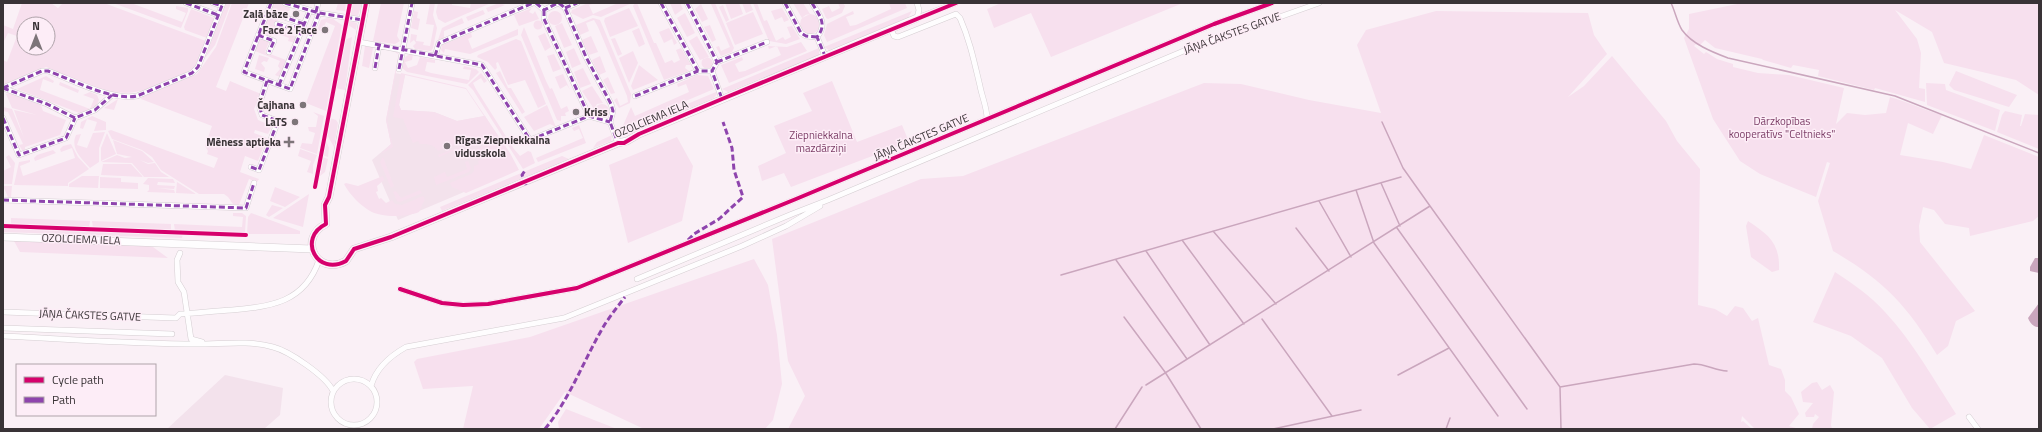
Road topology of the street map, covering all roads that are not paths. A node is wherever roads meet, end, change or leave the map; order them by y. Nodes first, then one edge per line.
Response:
1 (186, 3) edge
2 (213, 3) edge
3 (271, 3) edge
4 (285, 3) edge
5 (318, 3) edge
6 (366, 3) edge
7 (412, 3) edge
8 (535, 3) edge
9 (558, 3) edge
10 (577, 3) edge
11 (661, 3) edge
12 (687, 3) edge
13 (785, 3) edge
14 (812, 3) edge
15 (917, 3) edge
16 (956, 3) edge
17 (1272, 3) edge
18 (1319, 3) edge
19 (222, 5) edge
20 (565, 8) junction
21 (310, 10) junction
22 (544, 10) junction
23 (317, 12) junction
24 (218, 15) junction
25 (282, 16) dead end
26 (917, 18) junction
27 (363, 20) junction
28 (277, 24) dead end
29 (304, 24) junction
30 (891, 29) junction
31 (258, 35) junction
32 (817, 37) junction
33 (359, 42) junction
34 (767, 42) dead end
35 (379, 45) junction
36 (403, 49) junction
37 (269, 52) dead end
38 (435, 56) junction
39 (825, 56) junction
40 (717, 62) junction
41 (375, 68) dead end
42 (399, 69) dead end
43 (698, 71) junction
44 (712, 72) junction
45 (268, 81) junction
46 (279, 86) junction
47 (3, 88) edge
48 (112, 94) junction
49 (636, 96) dead end
50 (722, 99) junction
51 (589, 116) junction
52 (3, 118) edge
53 (75, 118) junction
54 (987, 119) junction
55 (610, 122) junction
56 (618, 143) junction
57 (251, 167) dead end
58 (254, 183) dead end
59 (4, 199) edge
60 (828, 200) junction
61 (3, 236) edge
62 (312, 249) junction
63 (180, 253) dead end
64 (319, 260) junction
65 (636, 279) dead end
66 (400, 289) dead end
67 (3, 312) edge
68 (188, 313) junction
69 (3, 328) edge
70 (172, 334) dead end
71 (3, 336) edge
72 (207, 343) junction
73 (371, 386) junction
74 (333, 391) junction
75 (1968, 418) dead end
76 (362, 426) edge
77 (350, 427) edge
78 (1978, 429) edge

1 - 24 street
2 - 19 street
3 - 31 street
4 - 21 street
5 - 23 street
6 - 27 street
7 - 36 street
8 - 22 street
8 - 38 street
9 - 20 street
9 - 22 street
10 - 20 street
11 - 43 street
12 - 40 street
13 - 32 street
14 - 32 street
15 - 26 street
16 - 26 street, OZOLCIEMA IELA
17 - 54 street, JĀŅA ČAKSTES GATVE
18 - 60 street, JĀŅA ČAKSTES GATVE
19 - 24 street
20 - 55 street
21 - 23 street
21 - 29 street
22 - 51 street
23 - 27 street
23 - 46 street
24 - 48 street
25 - 29 street
26 - 30 street, OZOLCIEMA IELA
27 - 33 street
28 - 29 street
29 - 46 street
30 - 39 street, OZOLCIEMA IELA
30 - 54 street
31 - 37 street
31 - 45 street
32 - 39 street
33 - 35 street
33 - 62 street
34 - 40 street
35 - 36 street
35 - 41 street
36 - 38 street
36 - 42 street
38 - 51 street
39 - 50 street, OZOLCIEMA IELA
40 - 44 street
43 - 44 street
43 - 49 street
44 - 50 street
45 - 46 street
45 - 57 street
47 - 48 street
47 - 53 street
48 - 53 street
50 - 56 street, OZOLCIEMA IELA
51 - 55 street
52 - 53 street
54 - 66 street, JĀŅA ČAKSTES GATVE
55 - 56 street
56 - 64 street, OZOLCIEMA IELA
58 - 59 street
60 - 65 street, JĀŅA ČAKSTES GATVE
60 - 73 street
61 - 62 street, OZOLCIEMA IELA
62 - 64 street
63 - 68 street
64 - 68 street
67 - 68 street, JĀŅA ČAKSTES GATVE
68 - 72 street
69 - 70 street, JĀŅA ČAKSTES GATVE
71 - 72 street
72 - 74 street
73 - 74 street
73 - 76 street
74 - 77 street
75 - 78 street
76 - 77 street

